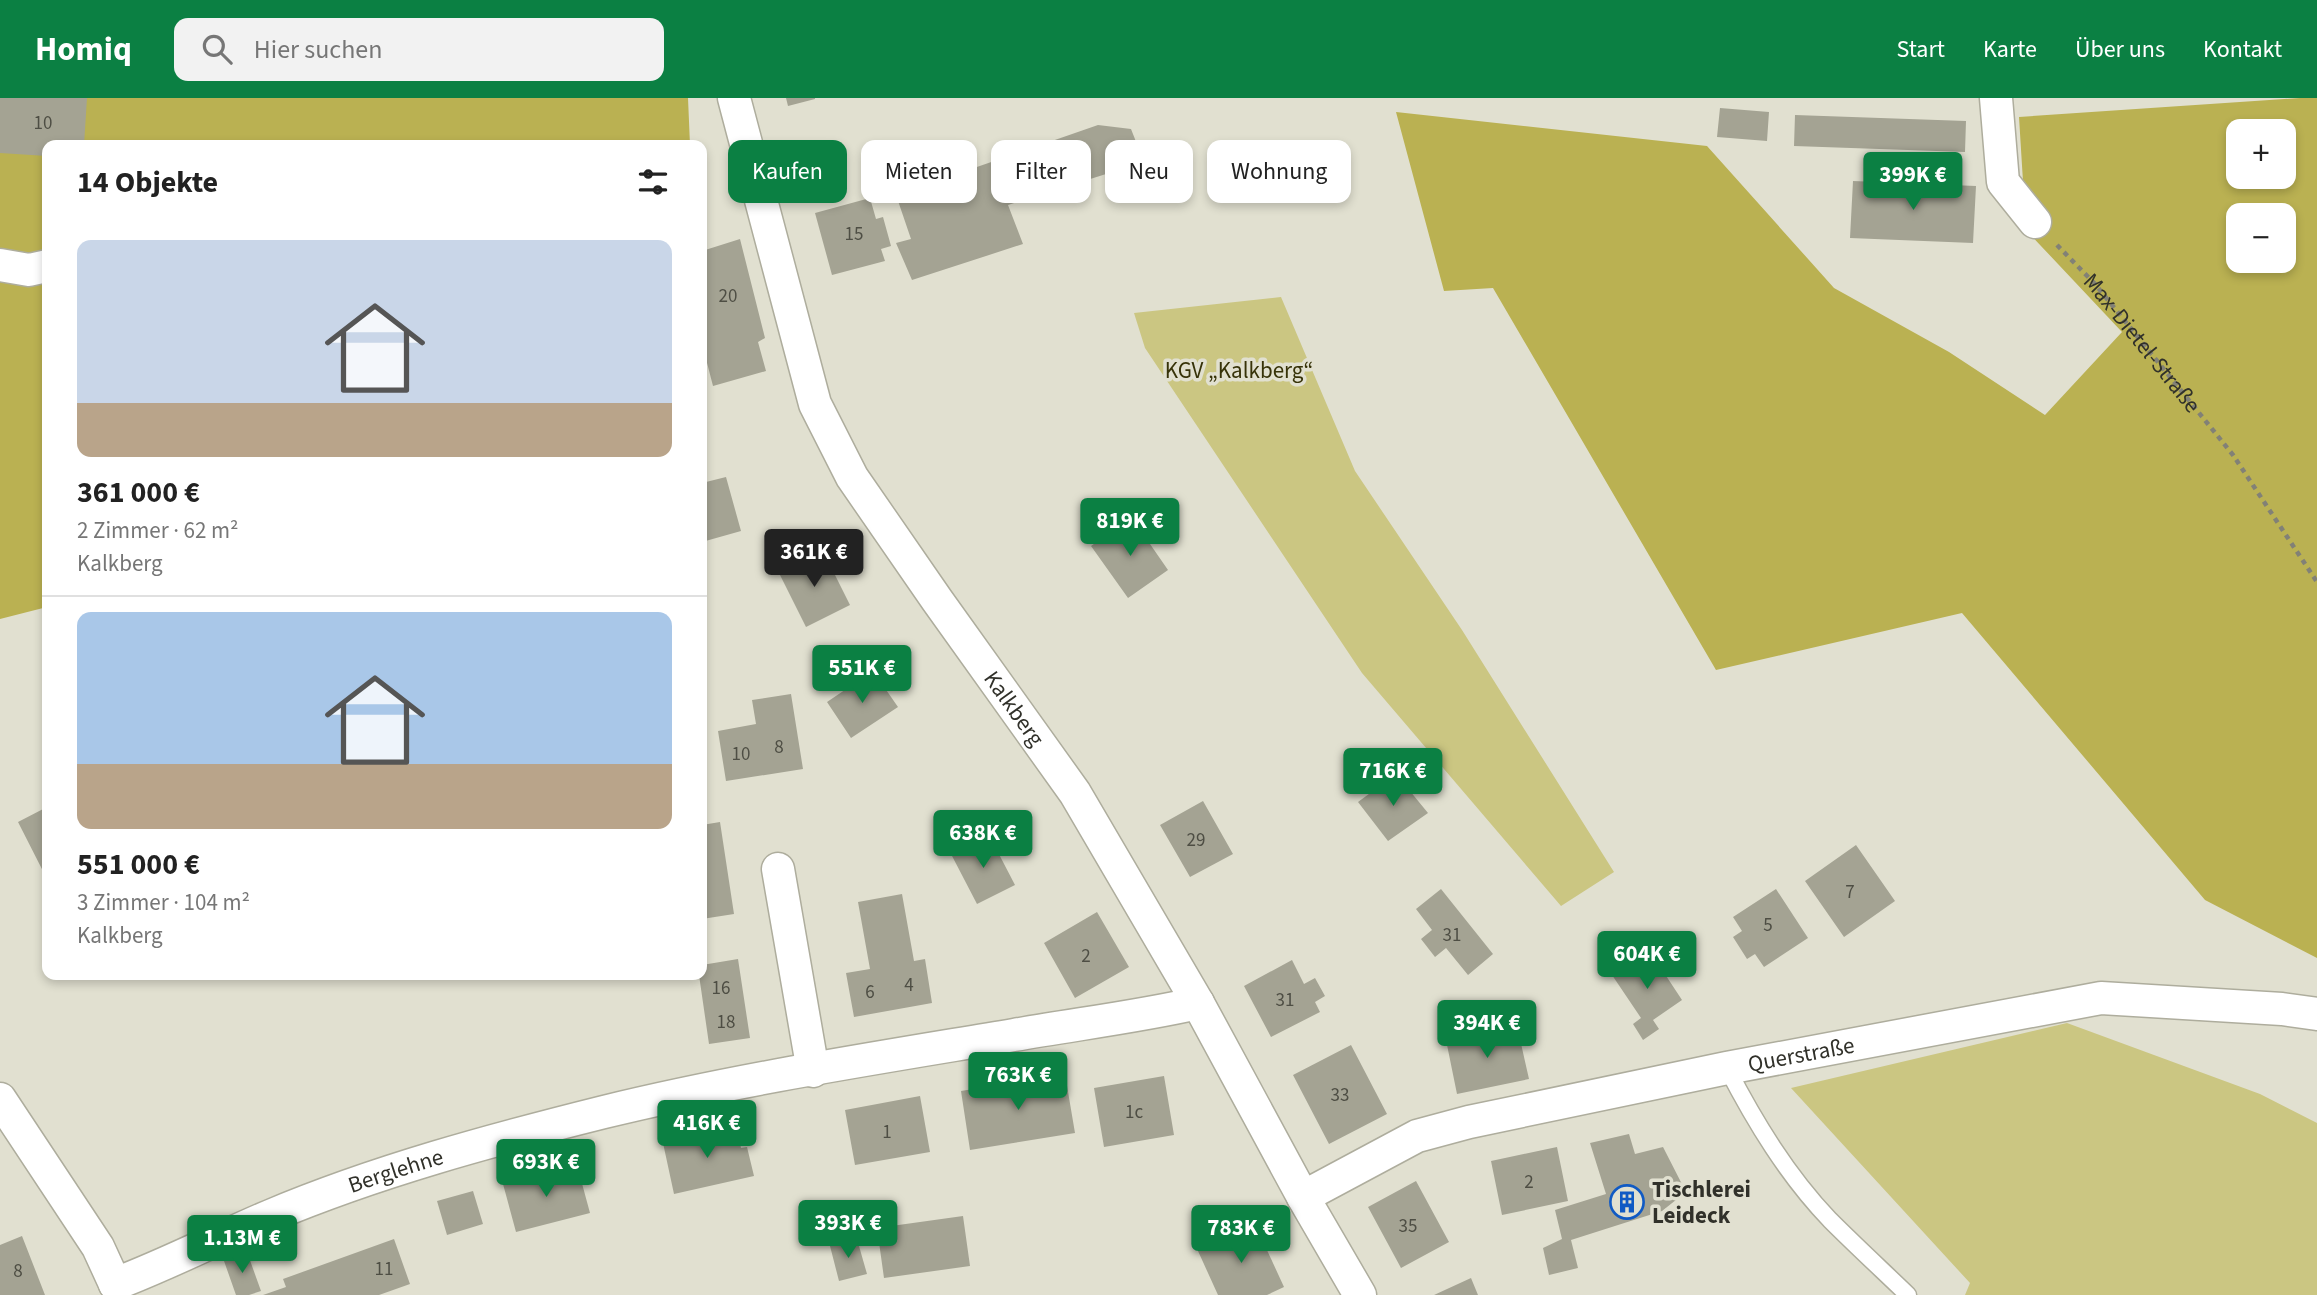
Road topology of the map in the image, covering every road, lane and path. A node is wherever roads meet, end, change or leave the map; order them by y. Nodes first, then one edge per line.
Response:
1 (734, 98) edge
2 (1996, 98) edge
3 (2035, 222) joint
4 (0, 265) edge
5 (42, 267) edge
6 (2317, 582) edge
7 (778, 869) dead end
8 (1198, 1003) junction
9 (2317, 1014) edge
10 (1727, 1068) junction
11 (813, 1070) junction
12 (0, 1099) edge
13 (1303, 1197) junction
14 (118, 1291) edge
15 (1360, 1295) edge
16 (1908, 1295) edge

1 - 8 street, Kalkberg
2 - 3 street
3 - 6 path, Max-Dietel-Straße
4 - 5 street
7 - 11 street
8 - 11 street, Berglehne
8 - 13 street, Kalkberg
9 - 10 street, Querstraße
10 - 13 street, Querstraße
10 - 16 lane
11 - 14 street, Berglehne
12 - 14 street
13 - 15 street, Kalkberg

